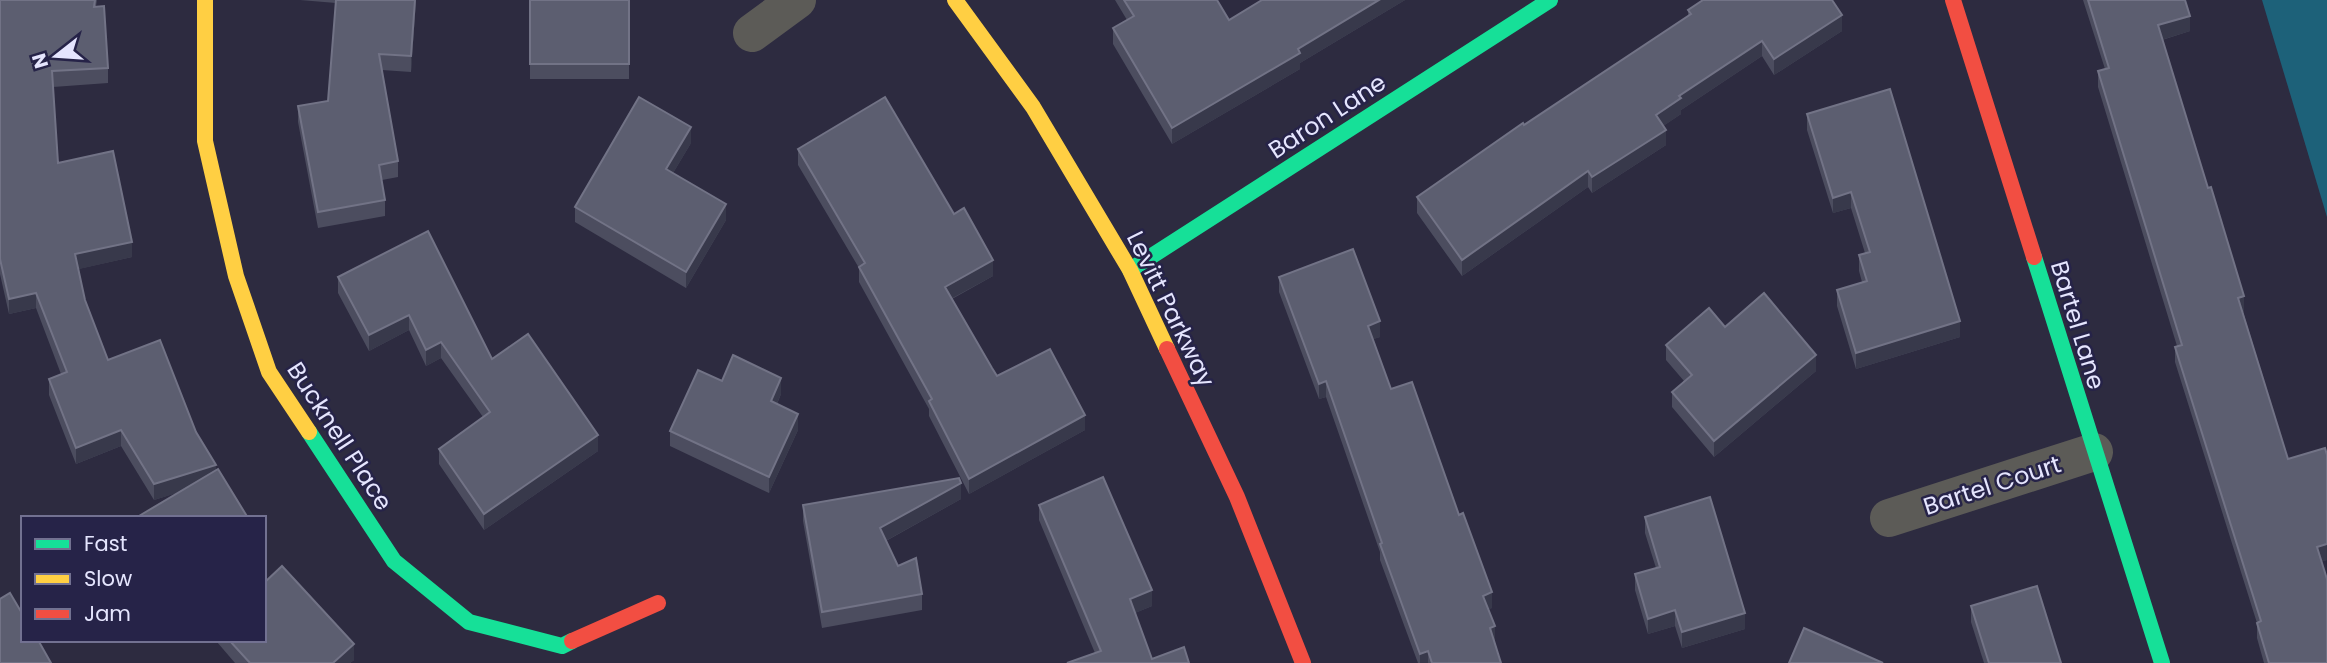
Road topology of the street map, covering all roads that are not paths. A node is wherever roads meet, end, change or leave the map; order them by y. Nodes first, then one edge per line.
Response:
1 (205, 0) edge
2 (797, 0) edge
3 (955, 0) edge
4 (1550, 0) edge
5 (1953, 0) edge
6 (752, 33) dead end
7 (1130, 270) junction
8 (2094, 452) junction
9 (1889, 517) dead end
10 (658, 603) dead end
11 (1303, 663) edge
12 (2162, 663) edge

1 - 10 street, Bucknell Place
2 - 6 street
3 - 7 street, Levitt Parkway
4 - 7 street, Baron Lane
5 - 8 street, Bartel Lane
7 - 11 street, Levitt Parkway
8 - 9 street, Bartel Court
8 - 12 street, Bartel Lane

